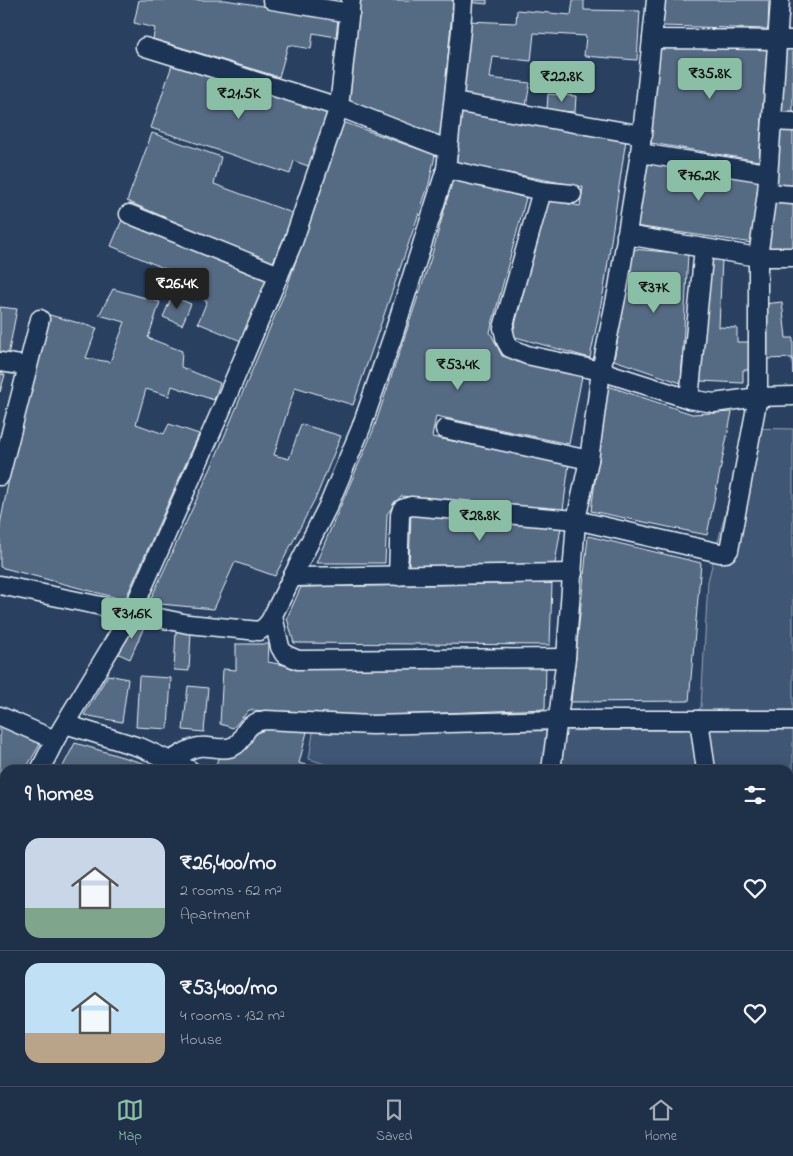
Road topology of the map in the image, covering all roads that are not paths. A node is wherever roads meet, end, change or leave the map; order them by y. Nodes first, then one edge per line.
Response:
1 (272, 0) edge
2 (463, 0) edge
3 (656, 0) edge
4 (780, 0) edge
5 (350, 7) edge
6 (652, 39) junction
7 (786, 40) edge
8 (145, 47) dead end
9 (454, 102) junction
10 (339, 107) junction
11 (772, 121) junction
12 (793, 122) edge
13 (643, 135) junction
14 (449, 150) junction
15 (640, 153) junction
16 (446, 169) junction
17 (768, 173) junction
18 (542, 191) junction
19 (767, 193) junction
20 (572, 194) dead end
21 (793, 195) edge
22 (129, 214) dead end
23 (626, 236) junction
24 (704, 248) junction
25 (793, 256) edge
26 (758, 257) junction
27 (279, 275) junction
28 (40, 318) dead end
29 (0, 362) edge
30 (27, 366) junction
31 (601, 371) junction
32 (793, 396) edge
33 (758, 397) junction
34 (689, 399) junction
35 (446, 429) dead end
36 (2, 455) edge
37 (589, 460) junction
38 (0, 476) edge
39 (576, 520) junction
40 (573, 573) junction
41 (398, 576) junction
42 (293, 577) junction
43 (0, 585) edge
44 (131, 614) junction
45 (273, 616) junction
46 (566, 658) junction
47 (0, 716) edge
48 (558, 720) junction
49 (699, 720) junction
50 (793, 720) edge
51 (65, 724) junction
52 (55, 740) junction
53 (171, 760) junction
54 (42, 765) edge
55 (180, 765) edge
56 (552, 765) edge
57 (705, 765) edge

1 - 5 street
2 - 9 street
3 - 6 street
4 - 7 street
5 - 10 street
6 - 7 street
6 - 13 street
7 - 11 street
8 - 10 street
9 - 13 street
9 - 14 street
10 - 14 street
10 - 27 street
11 - 12 street
11 - 17 street
13 - 15 street
14 - 16 street
15 - 17 street
15 - 23 street
16 - 18 street
16 - 42 street
17 - 19 street
18 - 20 street
18 - 31 street
19 - 21 street
19 - 26 street
22 - 27 street
23 - 24 street
23 - 31 street
24 - 26 street
24 - 34 street
25 - 26 street
26 - 33 street
27 - 44 street
28 - 30 street
29 - 30 street
30 - 36 street
31 - 34 street
31 - 37 street
32 - 33 street
33 - 34 street
33 - 39 street
35 - 37 street
36 - 38 street
37 - 39 street
39 - 40 street
39 - 41 street
40 - 41 street
40 - 46 street
41 - 42 street
42 - 45 street
43 - 44 street
44 - 45 street
44 - 51 street
45 - 46 street
46 - 48 street
47 - 52 street
48 - 49 street
48 - 53 street
48 - 56 street
49 - 50 street
49 - 57 street
51 - 52 street
51 - 53 street
52 - 54 street
53 - 55 street

